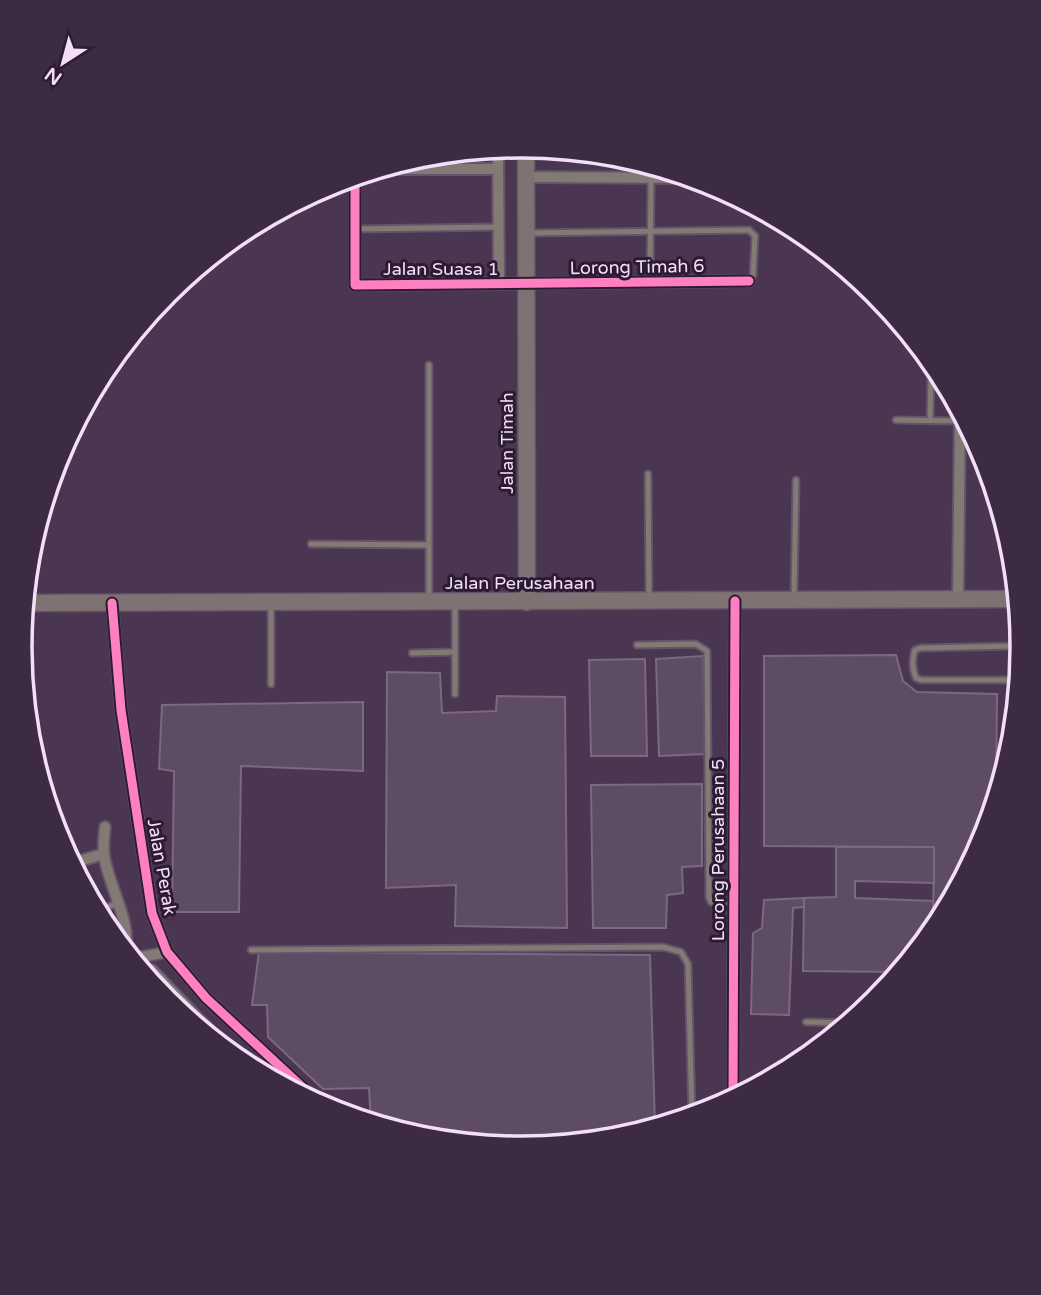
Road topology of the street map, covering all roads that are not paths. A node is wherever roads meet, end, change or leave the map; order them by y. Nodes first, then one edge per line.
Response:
1 (526, 158) edge
2 (498, 159) edge
3 (421, 169) edge
4 (498, 169) junction
5 (526, 177) junction
6 (651, 179) junction
7 (660, 179) edge
8 (355, 187) edge
9 (499, 226) junction
10 (354, 229) junction
11 (651, 231) junction
12 (526, 233) junction
13 (749, 281) joint
14 (650, 282) junction
15 (499, 284) junction
16 (526, 284) junction
17 (429, 365) dead end
18 (930, 381) edge
19 (952, 417) edge
20 (896, 420) dead end
21 (930, 421) junction
22 (960, 433) edge
23 (648, 474) dead end
24 (796, 480) dead end
25 (311, 544) dead end
26 (428, 545) junction
27 (958, 598) junction
28 (1006, 599) edge
29 (793, 600) junction
30 (735, 601) junction
31 (429, 602) junction
32 (455, 602) junction
33 (527, 602) junction
34 (649, 602) junction
35 (34, 603) edge
36 (112, 603) junction
37 (271, 603) junction
38 (637, 645) dead end
39 (1010, 646) edge
40 (455, 652) junction
41 (412, 653) dead end
42 (1008, 680) edge
43 (271, 684) dead end
44 (455, 694) dead end
45 (105, 827) dead end
46 (103, 854) junction
47 (81, 861) edge
48 (117, 904) junction
49 (734, 904) junction
50 (106, 907) edge
51 (125, 934) edge
52 (251, 950) dead end
53 (167, 952) junction
54 (142, 957) edge
55 (806, 1022) dead end
56 (833, 1023) edge
57 (297, 1082) edge
58 (733, 1088) edge
59 (692, 1106) edge

1 - 5 main road, Jalan Timah
2 - 4 street
3 - 4 street
4 - 9 street
5 - 6 street
5 - 12 main road, Jalan Timah
6 - 7 street
6 - 11 lane
8 - 10 street
9 - 10 lane
9 - 15 street
10 - 15 street, Jalan Suasa 1
11 - 12 lane
11 - 13 lane
11 - 14 lane
12 - 16 main road, Jalan Timah
13 - 14 street, Lorong Timah 6
14 - 16 street, Lorong Timah 6
15 - 16 street, Jalan Suasa 1
16 - 33 main road, Jalan Timah
17 - 26 lane
18 - 21 lane
19 - 21 lane
20 - 21 lane
22 - 27 street
23 - 34 lane
24 - 29 lane
25 - 26 lane
26 - 31 lane
27 - 28 main road, Jalan Perusahaan
27 - 29 main road, Jalan Perusahaan
29 - 30 main road, Jalan Perusahaan
30 - 34 main road, Jalan Perusahaan
30 - 49 street, Lorong Perusahaan 5
31 - 32 main road, Jalan Perusahaan
31 - 37 main road, Jalan Perusahaan
32 - 33 main road, Jalan Perusahaan
32 - 40 lane
33 - 34 main road, Jalan Perusahaan
35 - 36 main road, Jalan Perusahaan
36 - 37 main road, Jalan Perusahaan
36 - 53 street, Jalan Perak
37 - 43 lane
38 - 49 lane
39 - 42 lane
40 - 41 lane
40 - 44 lane
45 - 46 street
46 - 47 street
46 - 48 street
48 - 50 lane
48 - 51 street
49 - 58 street, Lorong Perusahaan 5
52 - 59 lane
53 - 54 street
53 - 57 street, Jalan Perak
55 - 56 lane

